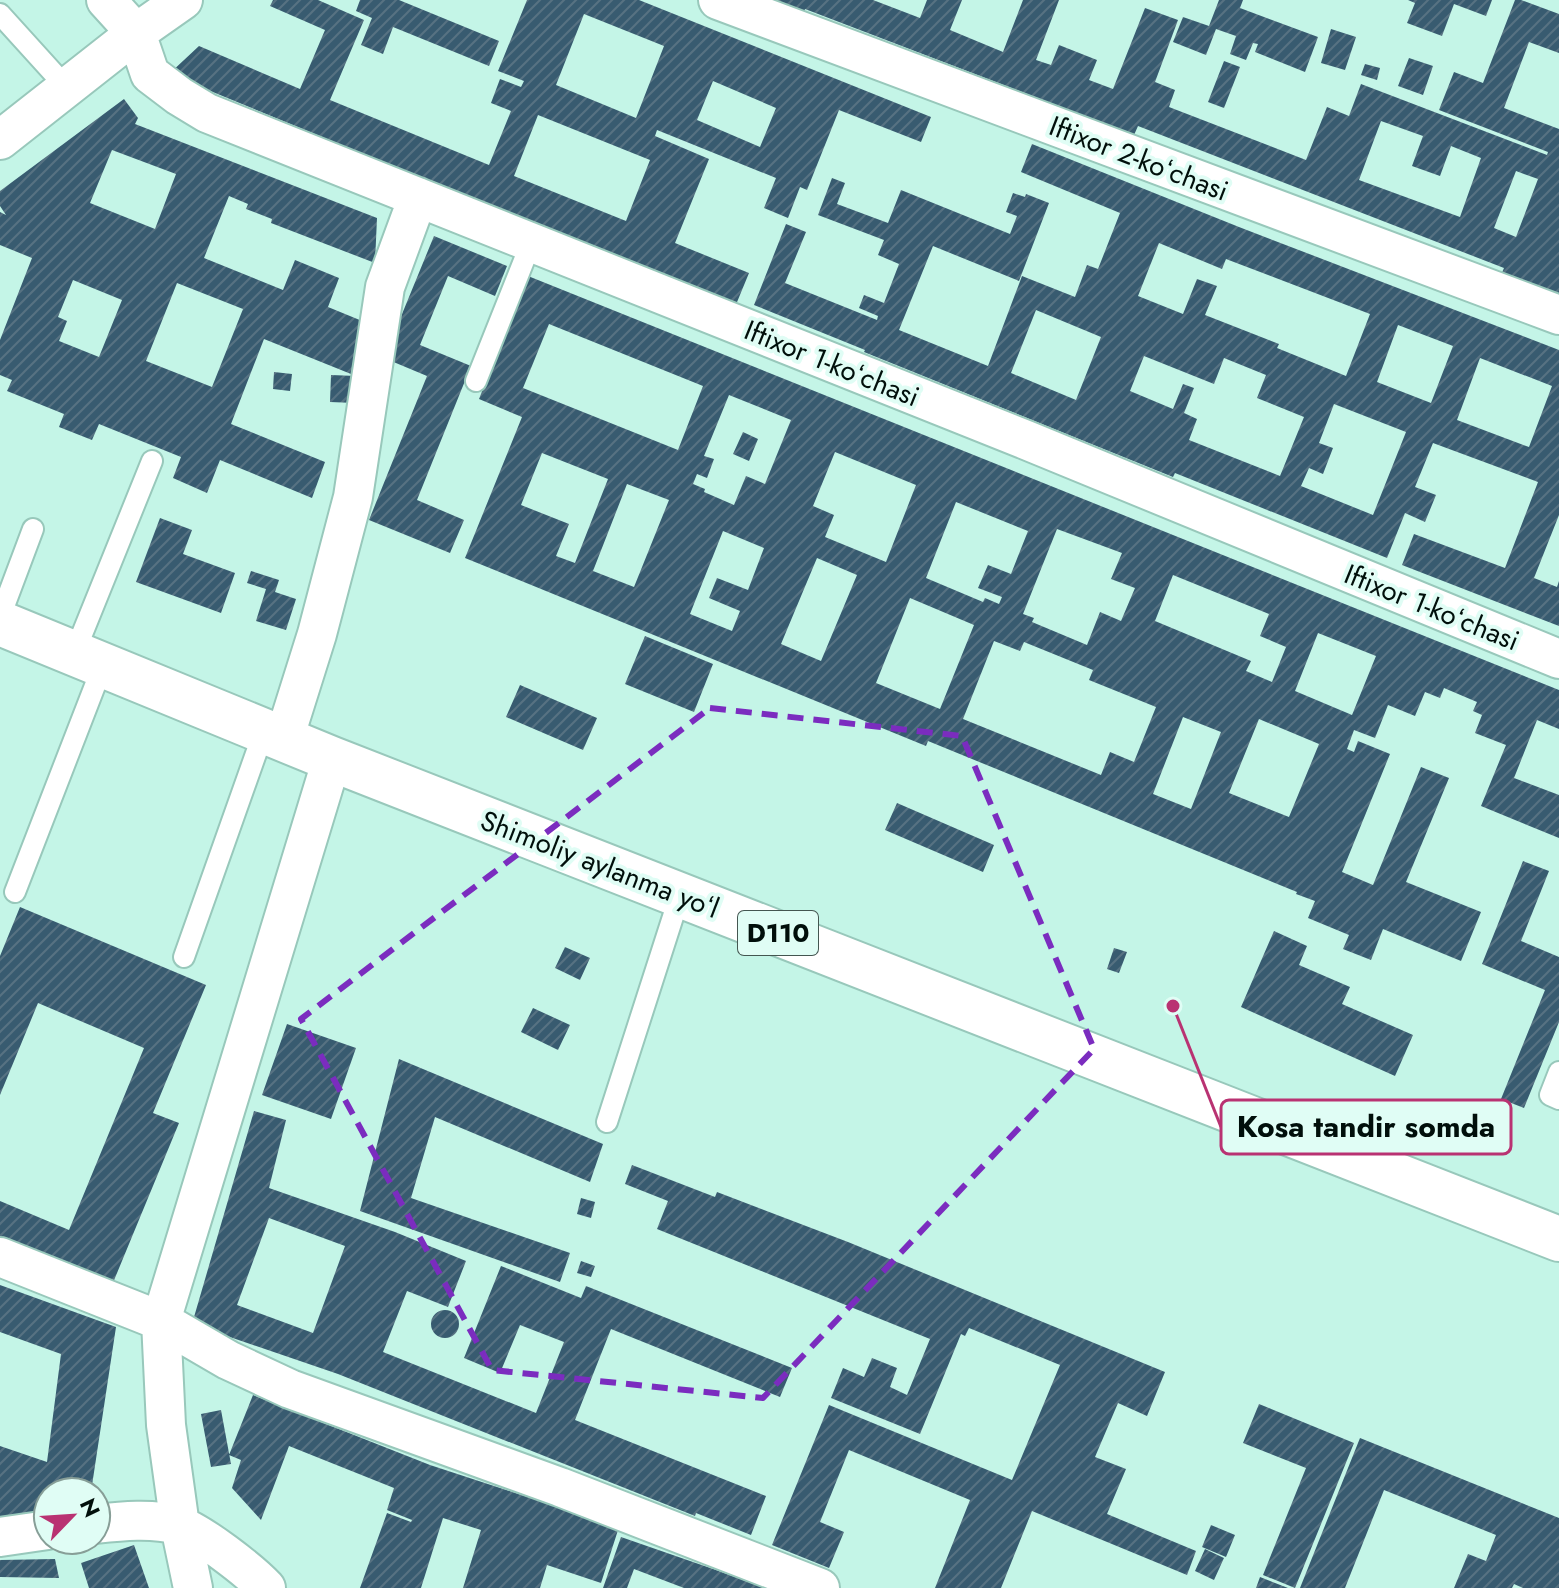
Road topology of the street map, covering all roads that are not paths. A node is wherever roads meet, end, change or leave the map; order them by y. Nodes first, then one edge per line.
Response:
1 (106, 0) edge
2 (183, 0) edge
3 (718, 0) edge
4 (0, 14) edge
5 (136, 33) junction
6 (67, 88) junction
7 (0, 140) edge
8 (418, 197) junction
9 (531, 243) junction
10 (1559, 315) edge
11 (476, 381) dead end
12 (152, 461) dead end
13 (33, 529) dead end
14 (0, 620) edge
15 (89, 659) junction
16 (1559, 659) edge
17 (274, 735) junction
18 (332, 759) junction
19 (15, 892) dead end
20 (680, 895) junction
21 (184, 957) dead end
22 (1559, 1072) edge
23 (1559, 1099) edge
24 (607, 1122) dead end
25 (1559, 1239) edge
26 (0, 1257) edge
27 (161, 1321) junction
28 (112, 1522) edge
29 (180, 1526) junction
30 (32, 1532) edge
31 (0, 1537) edge
32 (193, 1588) edge
33 (266, 1588) edge
34 (820, 1588) edge

1 - 5 street
2 - 5 street
3 - 10 street, Iftixor 2-koʻchasi
4 - 6 lane
5 - 6 street
5 - 8 street, Iftixor 1-koʻchasi
6 - 7 street
8 - 9 street, Iftixor 1-koʻchasi
8 - 17 street
9 - 11 lane
9 - 16 street, Iftixor 1-koʻchasi
12 - 15 lane
13 - 14 lane
14 - 15 main road, Shimoliy aylanma yoʻl / D110
15 - 17 main road, Shimoliy aylanma yoʻl / D110
15 - 19 lane
17 - 18 main road, Shimoliy aylanma yoʻl / D110
17 - 21 lane
18 - 20 main road, Shimoliy aylanma yoʻl / D110
18 - 27 street
20 - 24 lane
20 - 25 main road, Shimoliy aylanma yoʻl / D110
22 - 23 lane
26 - 27 street
27 - 29 street
27 - 34 street
28 - 29 street
29 - 32 street
29 - 33 street
30 - 31 street

